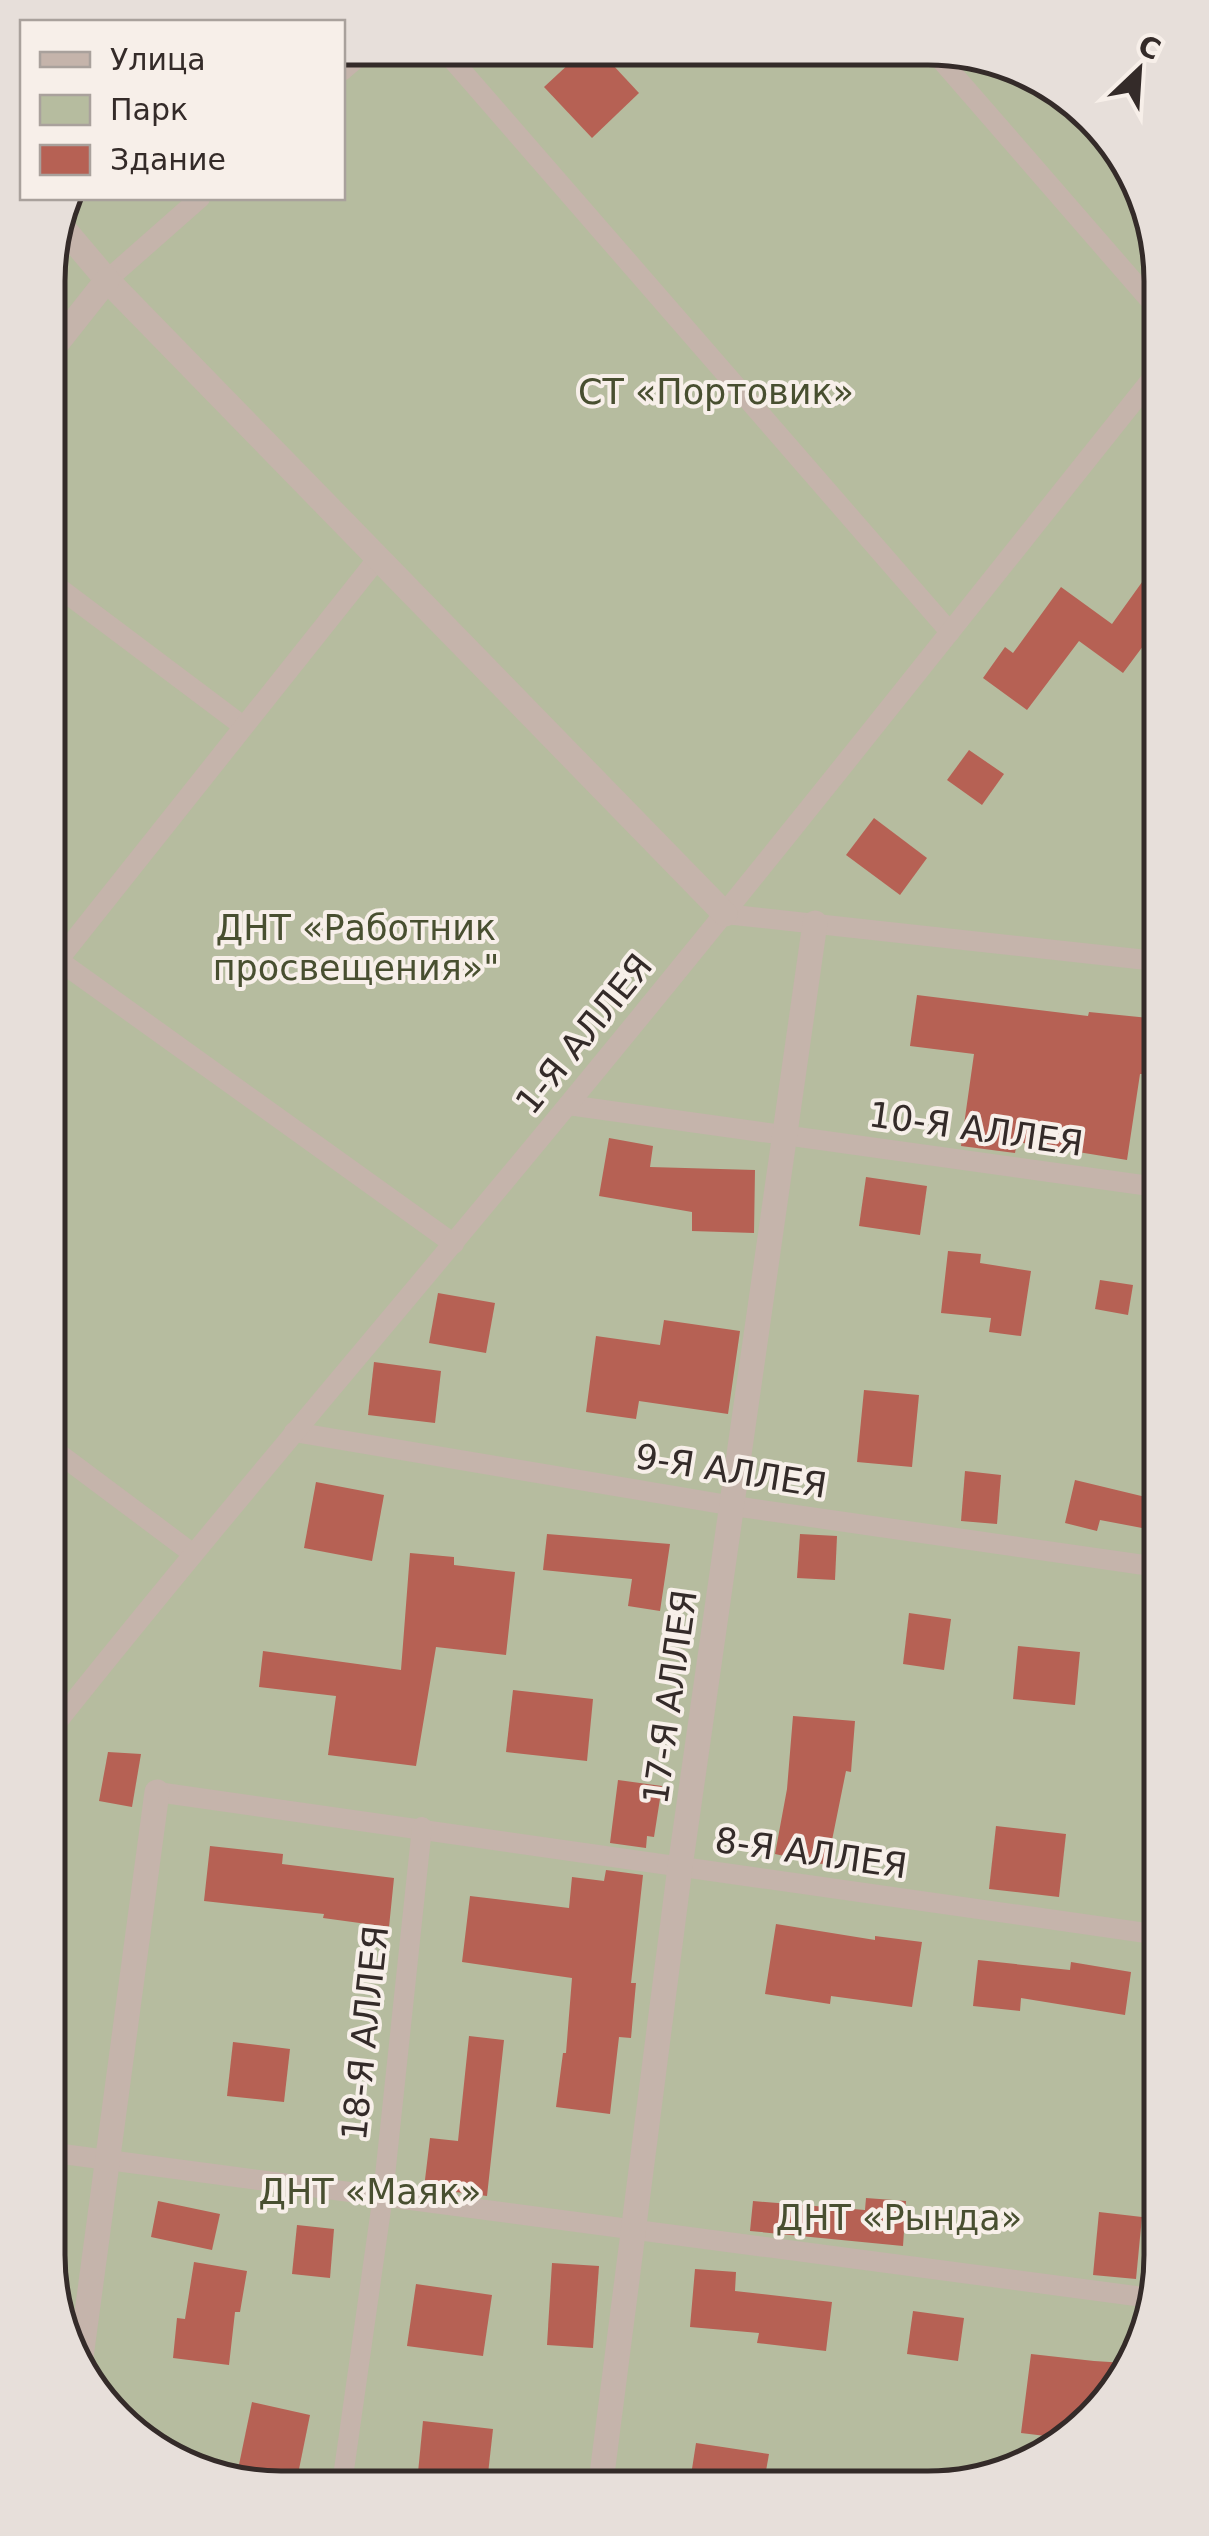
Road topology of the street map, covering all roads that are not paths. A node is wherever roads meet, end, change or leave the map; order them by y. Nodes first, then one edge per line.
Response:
1 (458, 65) edge
2 (946, 66) edge
3 (198, 200) edge
4 (70, 236) edge
5 (107, 280) junction
6 (1144, 294) edge
7 (65, 333) edge
8 (1144, 389) edge
9 (378, 558) junction
10 (65, 592) edge
11 (950, 632) junction
12 (244, 726) junction
13 (725, 914) junction
14 (816, 924) junction
15 (65, 951) edge
16 (1144, 960) edge
17 (65, 971) edge
18 (568, 1106) junction
19 (786, 1135) junction
20 (1144, 1185) edge
21 (454, 1244) junction
22 (294, 1432) junction
23 (65, 1458) edge
24 (734, 1506) junction
25 (192, 1554) junction
26 (1144, 1565) edge
27 (65, 1712) edge
28 (157, 1792) joint
29 (422, 1828) junction
30 (680, 1867) junction
31 (1144, 1933) edge
32 (65, 2154) edge
33 (106, 2160) junction
34 (384, 2195) junction
35 (634, 2228) junction
36 (1140, 2297) edge
37 (83, 2342) edge
38 (344, 2471) edge
39 (602, 2471) edge

1 - 11 lane
2 - 6 lane
3 - 5 lane
4 - 5 street
5 - 7 street
5 - 9 street
8 - 11 lane, 1-Я АЛЛЕЯ
9 - 12 lane
9 - 13 street
10 - 12 lane
11 - 13 lane, 1-Я АЛЛЕЯ
12 - 15 lane
13 - 14 lane
13 - 18 lane, 1-Я АЛЛЕЯ
14 - 16 lane
14 - 19 street, 17-Я АЛЛЕЯ
17 - 21 lane
18 - 19 lane, 10-Я АЛЛЕЯ
18 - 21 lane, 1-Я АЛЛЕЯ
19 - 20 lane, 10-Я АЛЛЕЯ
19 - 24 street, 17-Я АЛЛЕЯ
21 - 22 lane, 1-Я АЛЛЕЯ
22 - 24 lane, 9-Я АЛЛЕЯ
22 - 25 lane, 1-Я АЛЛЕЯ
23 - 25 lane
24 - 26 lane, 9-Я АЛЛЕЯ
24 - 30 street, 17-Я АЛЛЕЯ
25 - 27 lane, 1-Я АЛЛЕЯ
28 - 29 lane, 8-Я АЛЛЕЯ
28 - 33 street
29 - 30 lane, 8-Я АЛЛЕЯ
29 - 34 lane, 18-Я АЛЛЕЯ
30 - 31 lane, 8-Я АЛЛЕЯ
30 - 35 street, 17-Я АЛЛЕЯ
32 - 33 lane
33 - 34 lane
33 - 37 street
34 - 35 lane
34 - 38 lane, 18-Я АЛЛЕЯ
35 - 36 lane
35 - 39 street, 17-Я АЛЛЕЯ

